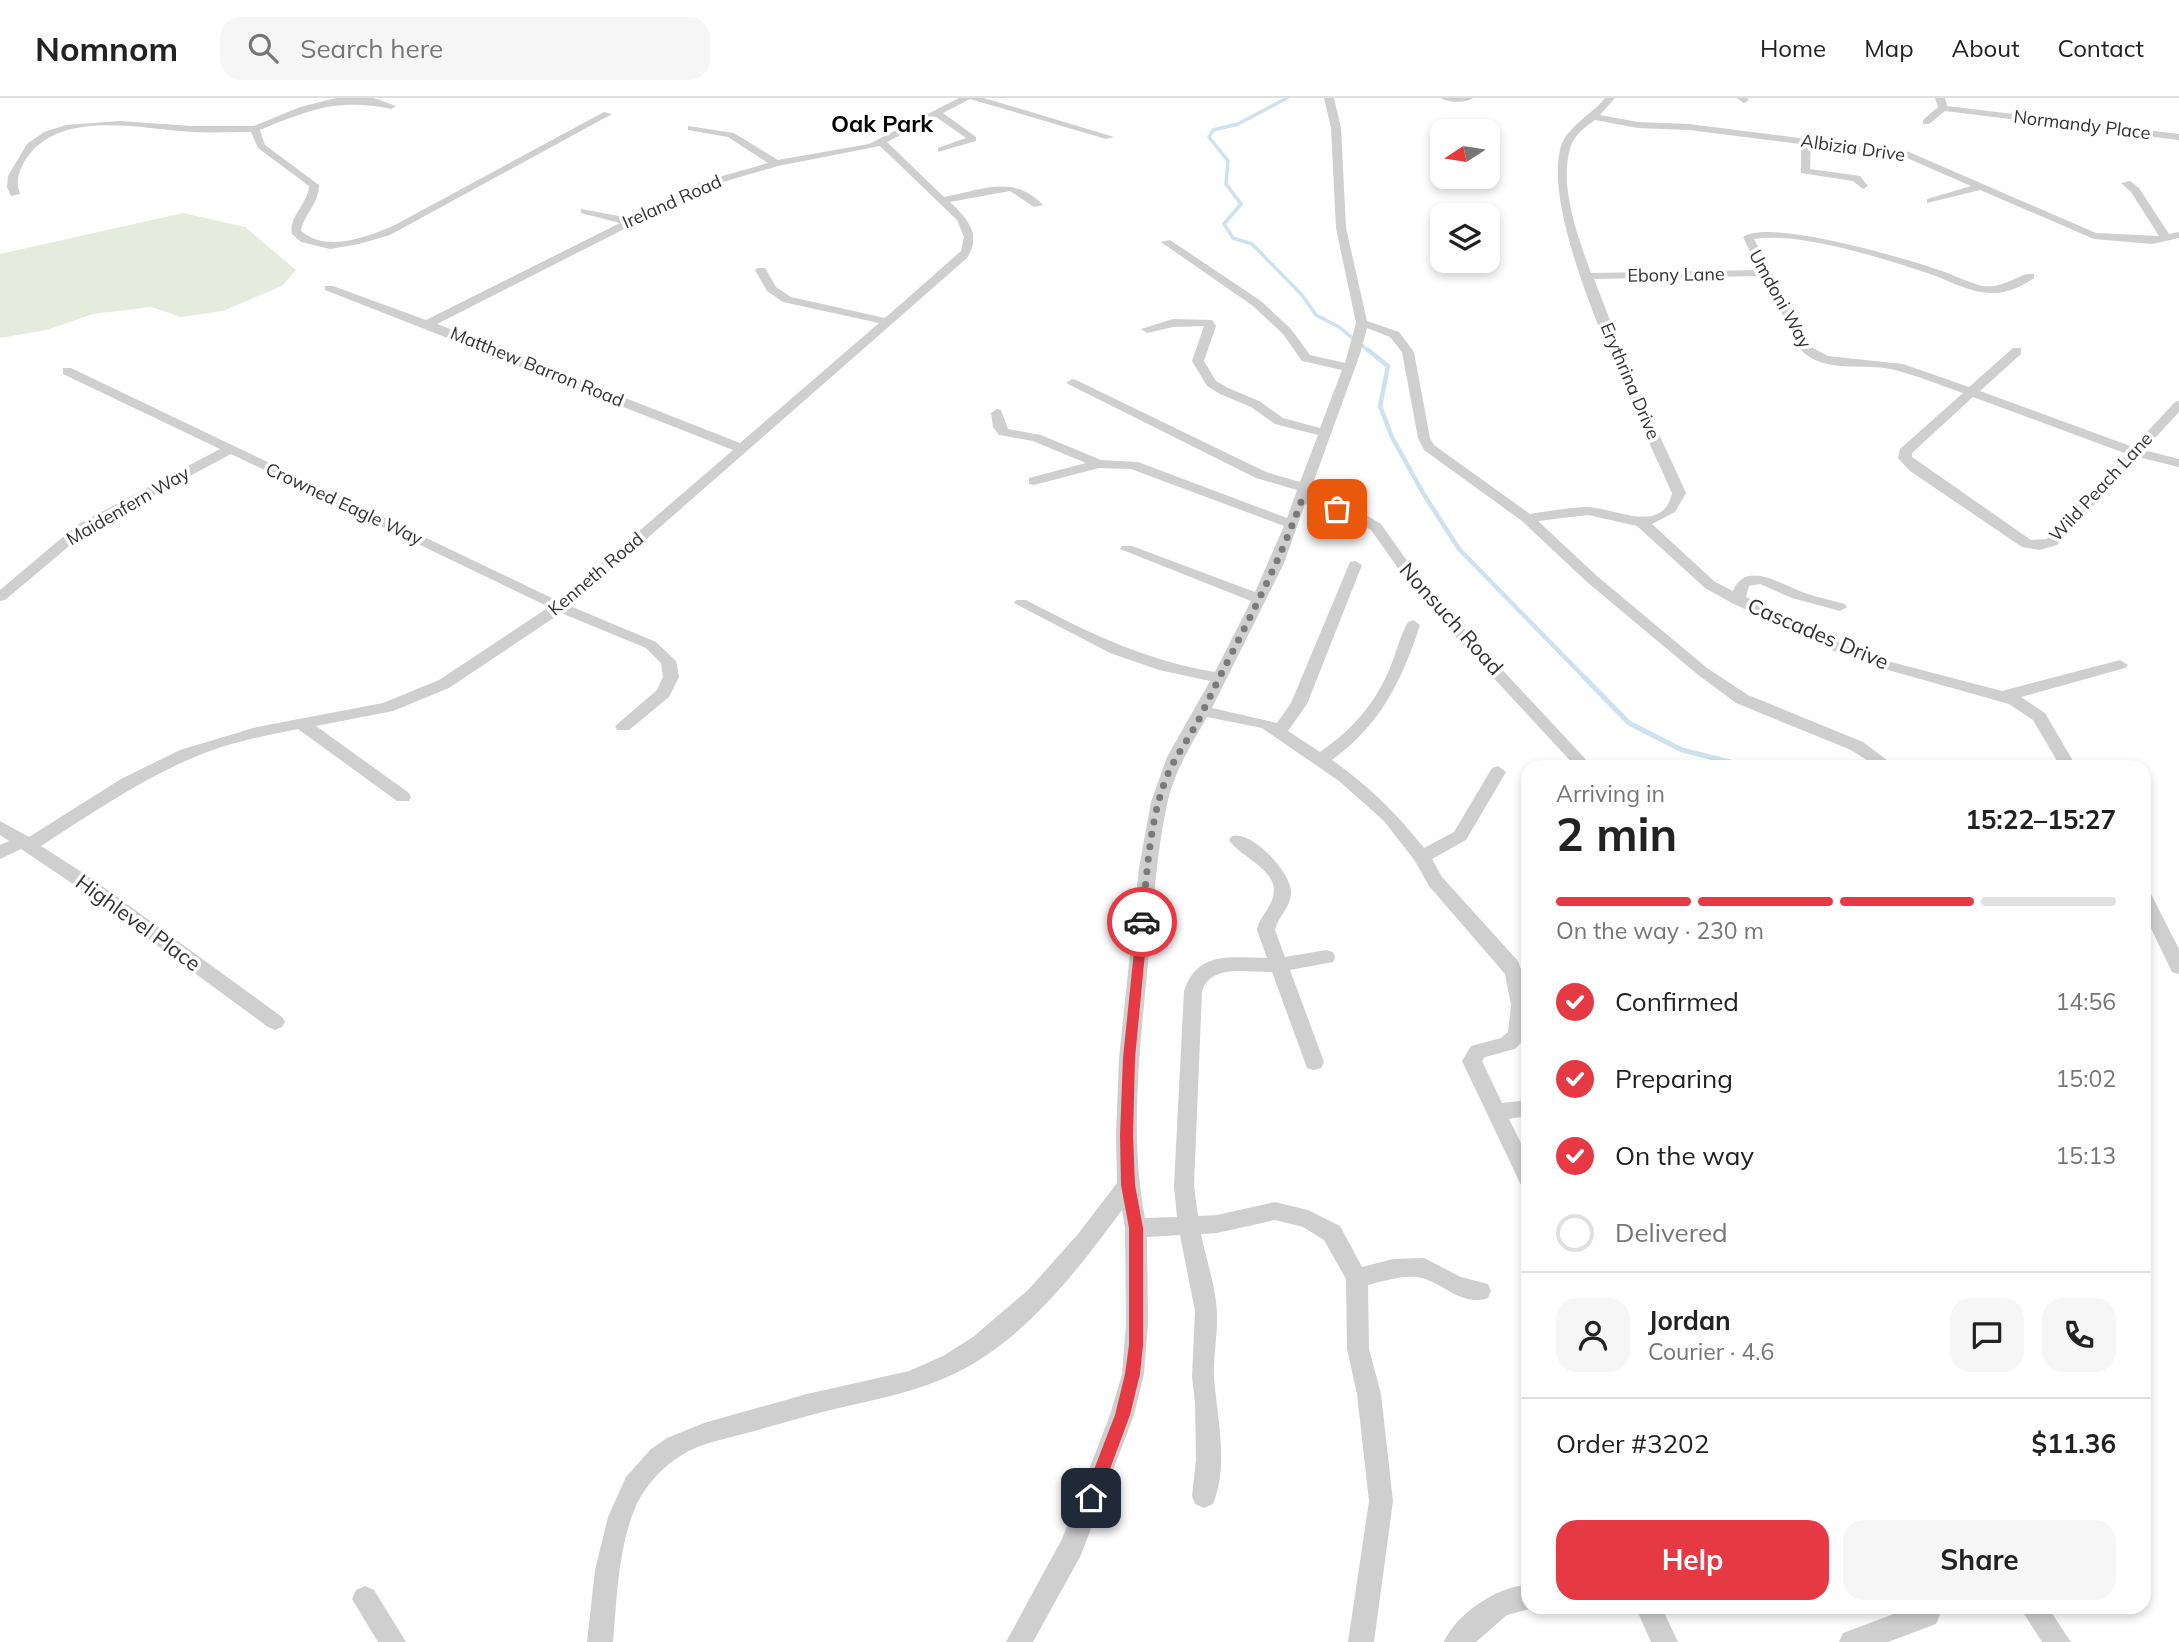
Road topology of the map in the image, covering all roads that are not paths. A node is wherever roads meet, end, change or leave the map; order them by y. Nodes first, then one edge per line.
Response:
1 (346, 98) edge
2 (966, 98) edge
3 (974, 98) edge
4 (1329, 98) edge
5 (1446, 98) edge
6 (1468, 98) edge
7 (1610, 98) edge
8 (1942, 103) edge
9 (393, 105) edge
10 (607, 114) dead end
11 (939, 114) junction
12 (1596, 117) junction
13 (1926, 122) dead end
14 (691, 128) dead end
15 (255, 129) junction
16 (1109, 136) dead end
17 (2179, 137) edge
18 (1806, 141) junction
19 (882, 143) junction
20 (941, 150) dead end
21 (777, 163) junction
22 (2126, 183) dead end
23 (1863, 186) dead end
24 (1981, 186) junction
25 (15, 194) dead end
26 (943, 200) junction
27 (1931, 201) dead end
28 (1038, 205) dead end
29 (585, 211) dead end
30 (627, 221) junction
31 (2179, 235) edge
32 (2166, 238) junction
33 (1166, 242) dead end
34 (761, 271) dead end
35 (1766, 273) junction
36 (1586, 276) junction
37 (2030, 276) dead end
38 (329, 288) dead end
39 (889, 322) junction
40 (427, 324) junction
41 (1361, 328) junction
42 (1147, 329) dead end
43 (2017, 351) dead end
44 (1348, 367) junction
45 (66, 371) dead end
46 (1072, 383) dead end
47 (1971, 392) junction
48 (2179, 405) edge
49 (997, 413) dead end
50 (1324, 433) junction
51 (743, 449) junction
52 (229, 450) junction
53 (2133, 453) junction
54 (2179, 463) edge
55 (1099, 464) junction
56 (1034, 481) dead end
57 (1303, 493) junction
58 (1527, 518) junction
59 (1642, 523) junction
60 (1293, 525) junction
61 (1126, 549) dead end
62 (1355, 565) dead end
63 (0, 597) edge
64 (1260, 600) junction
65 (1737, 600) junction
66 (1020, 603) dead end
67 (560, 607) junction
68 (1840, 607) dead end
69 (1413, 625) dead end
70 (2120, 664) dead end
71 (1218, 677) junction
72 (2004, 696) junction
73 (1203, 711) junction
74 (302, 724) junction
75 (623, 726) dead end
76 (1280, 731) junction
77 (1322, 759) junction
78 (1578, 760) edge
79 (1878, 760) edge
80 (2064, 760) edge
81 (1498, 772) dead end
82 (403, 797) dead end
83 (0, 827) edge
84 (1238, 840) dead end
85 (26, 843) junction
86 (0, 853) edge
87 (1422, 858) junction
88 (2151, 911) edge
89 (1326, 957) dead end
90 (1281, 965) junction
91 (2179, 967) edge
92 (1521, 975) edge
93 (1521, 1020) edge
94 (275, 1022) dead end
95 (1314, 1062) dead end
96 (1521, 1109) edge
97 (1496, 1112) junction
98 (1521, 1164) edge
99 (1128, 1185) junction
100 (1189, 1226) junction
101 (1136, 1228) junction
102 (1357, 1278) junction
103 (1480, 1292) dead end
104 (1205, 1496) dead end
105 (1521, 1598) edge
106 (365, 1599) dead end
107 (1651, 1614) edge
108 (2037, 1614) edge
109 (1927, 1615) dead end
110 (393, 1642) edge
111 (600, 1642) edge
112 (1019, 1642) edge
113 (1361, 1642) edge
114 (1457, 1642) edge
115 (1665, 1642) edge
116 (1852, 1642) edge
117 (2058, 1642) edge

1 - 9 street
1 - 15 street
2 - 11 street, Ireland Road
3 - 16 street
4 - 41 street
5 - 6 street
7 - 12 street, Erythrina Drive
8 - 13 street
8 - 17 street, Normandy Place
10 - 15 street
11 - 19 street, Ireland Road
11 - 20 street
12 - 18 street, Albizia Drive
12 - 36 street, Erythrina Drive
14 - 21 street
15 - 25 street
18 - 23 street
18 - 24 street, Albizia Drive
19 - 21 street, Ireland Road
19 - 26 street, Kenneth Road
21 - 30 street, Ireland Road
22 - 32 street
24 - 27 street
24 - 32 street, Albizia Drive
26 - 28 street
26 - 39 street, Kenneth Road
29 - 30 street
30 - 40 street, Ireland Road
31 - 32 street, Albizia Drive
33 - 44 street
34 - 39 street
35 - 36 street, Ebony Lane
35 - 37 street, Umdoni Way
35 - 47 street, Umdoni Way
36 - 59 street, Erythrina Drive
38 - 40 street, Matthew Barron Road
39 - 51 street, Kenneth Road
40 - 51 street, Matthew Barron Road
41 - 44 street
41 - 58 street
42 - 50 street
43 - 47 street, Wild Peach Lane
44 - 50 street
45 - 52 street, Crowned Eagle Way
46 - 57 street, Nonsuch Road
47 - 53 street, Umdoni Way
47 - 53 street, Wild Peach Lane
48 - 53 street, Wild Peach Lane
49 - 55 street
50 - 57 street
51 - 67 street, Kenneth Road
52 - 63 street, Maidenfern Way
52 - 67 street, Crowned Eagle Way
53 - 54 street, Umdoni Way
55 - 56 street
55 - 60 street
57 - 60 street
57 - 78 street, Nonsuch Road
58 - 59 street
58 - 79 street
59 - 65 street, Cascades Drive
60 - 64 street
61 - 64 street
62 - 76 street
64 - 71 street
65 - 68 street
65 - 72 street, Cascades Drive
66 - 71 street
67 - 74 street, Kenneth Road
67 - 75 street, Crowned Eagle Way
69 - 77 street
70 - 72 street
71 - 73 street
72 - 80 street, Cascades Drive
73 - 76 street
73 - 99 street
74 - 82 street
74 - 85 street, Kenneth Road
76 - 77 street
77 - 87 street
81 - 87 street
83 - 85 street, Highlevel Place
84 - 90 street
85 - 86 street, Kenneth Road
85 - 94 street, Highlevel Place
87 - 92 street
88 - 91 street
89 - 90 street
90 - 95 street
90 - 100 street
93 - 97 street
96 - 97 street
97 - 98 street
99 - 101 street
99 - 111 street
100 - 101 street
100 - 102 street
100 - 104 street
101 - 112 street
102 - 103 street
102 - 113 street
105 - 114 street
106 - 110 street
107 - 115 street
108 - 117 street
109 - 116 street

